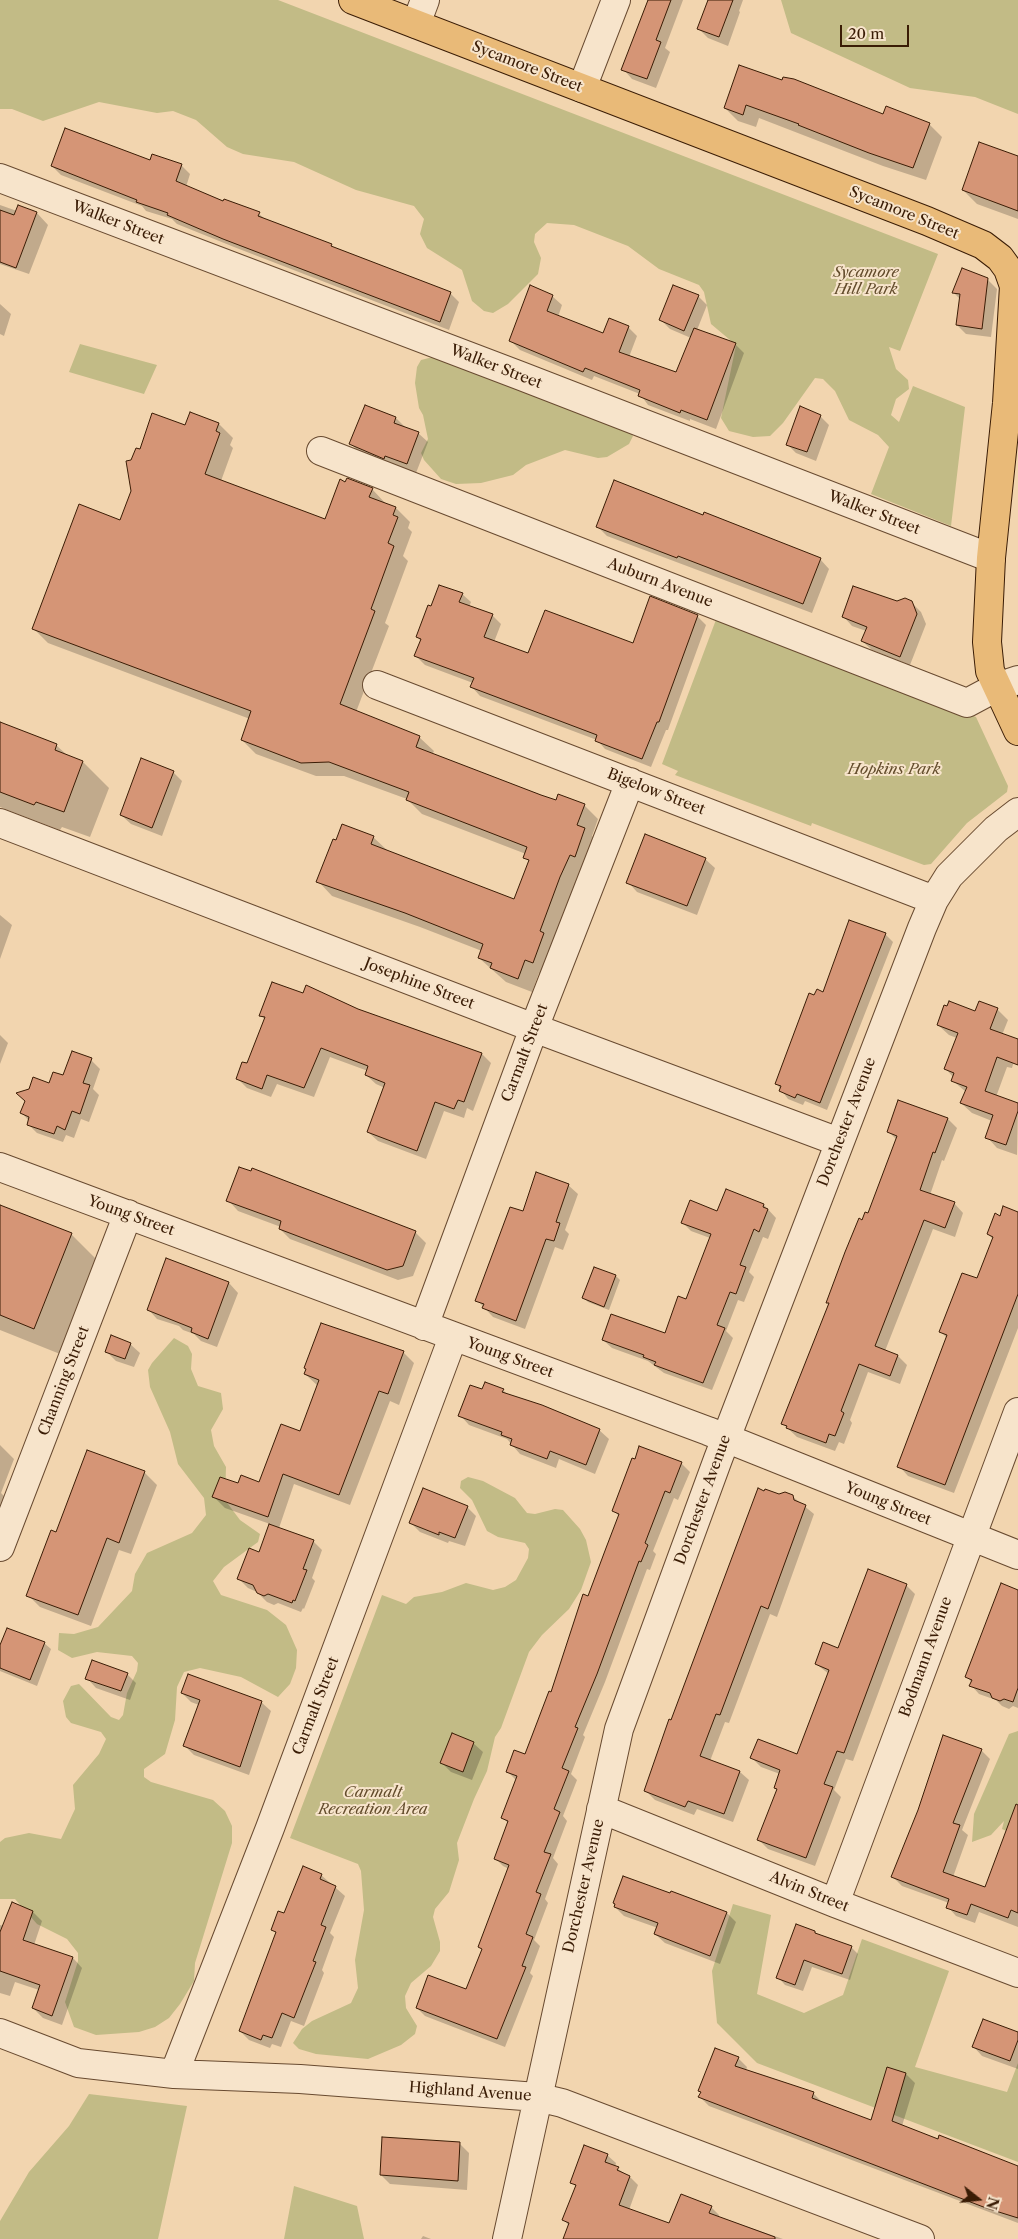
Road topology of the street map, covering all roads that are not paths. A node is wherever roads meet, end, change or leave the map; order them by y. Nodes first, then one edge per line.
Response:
1 (353, 0) edge
2 (616, 0) edge
3 (420, 12) edge
4 (582, 88) junction
5 (0, 178) edge
6 (321, 452) dead end
7 (991, 558) junction
8 (1008, 684) edge
9 (377, 685) dead end
10 (1018, 731) edge
11 (630, 782) junction
12 (1018, 812) edge
13 (0, 823) edge
14 (934, 900) junction
15 (534, 1028) junction
16 (839, 1142) junction
17 (0, 1167) edge
18 (128, 1214) junction
19 (424, 1326) junction
20 (453, 1337) junction
21 (1018, 1412) edge
22 (726, 1438) junction
23 (971, 1537) junction
24 (0, 1547) edge
25 (1018, 1554) edge
26 (601, 1810) junction
27 (835, 1903) junction
28 (1018, 1972) edge
29 (0, 2033) edge
30 (174, 2074) junction
31 (537, 2097) junction
32 (507, 2239) edge
33 (920, 2239) edge

1 - 3 main road, Sycamore Street
2 - 4 street
3 - 4 main road, Sycamore Street
4 - 7 main road, Sycamore Street
5 - 7 street, Walker Street
6 - 8 street, Auburn Avenue
7 - 8 main road, Sycamore Street
8 - 10 main road, Sycamore Street
9 - 11 street, Bigelow Street
11 - 14 street, Bigelow Street
11 - 15 street, Carmalt Street
12 - 14 street, Dorchester Avenue
13 - 15 street, Josephine Street
14 - 16 street, Dorchester Avenue
15 - 16 street, Josephine Street
15 - 19 street, Carmalt Street
16 - 22 street, Dorchester Avenue
17 - 18 street, Young Street
18 - 19 street, Young Street
18 - 24 street, Channing Street
19 - 20 street, Young Street
20 - 22 street, Young Street
20 - 30 street, Carmalt Street
21 - 23 street, Bodmann Avenue
22 - 23 street, Young Street
22 - 26 street, Dorchester Avenue
23 - 25 street, Young Street
23 - 27 street, Bodmann Avenue
26 - 27 street, Alvin Street
26 - 31 street, Dorchester Avenue
27 - 28 street, Alvin Street
29 - 30 street, Highland Avenue
30 - 31 street, Highland Avenue
31 - 32 street, Dorchester Avenue
31 - 33 street, Highland Avenue

